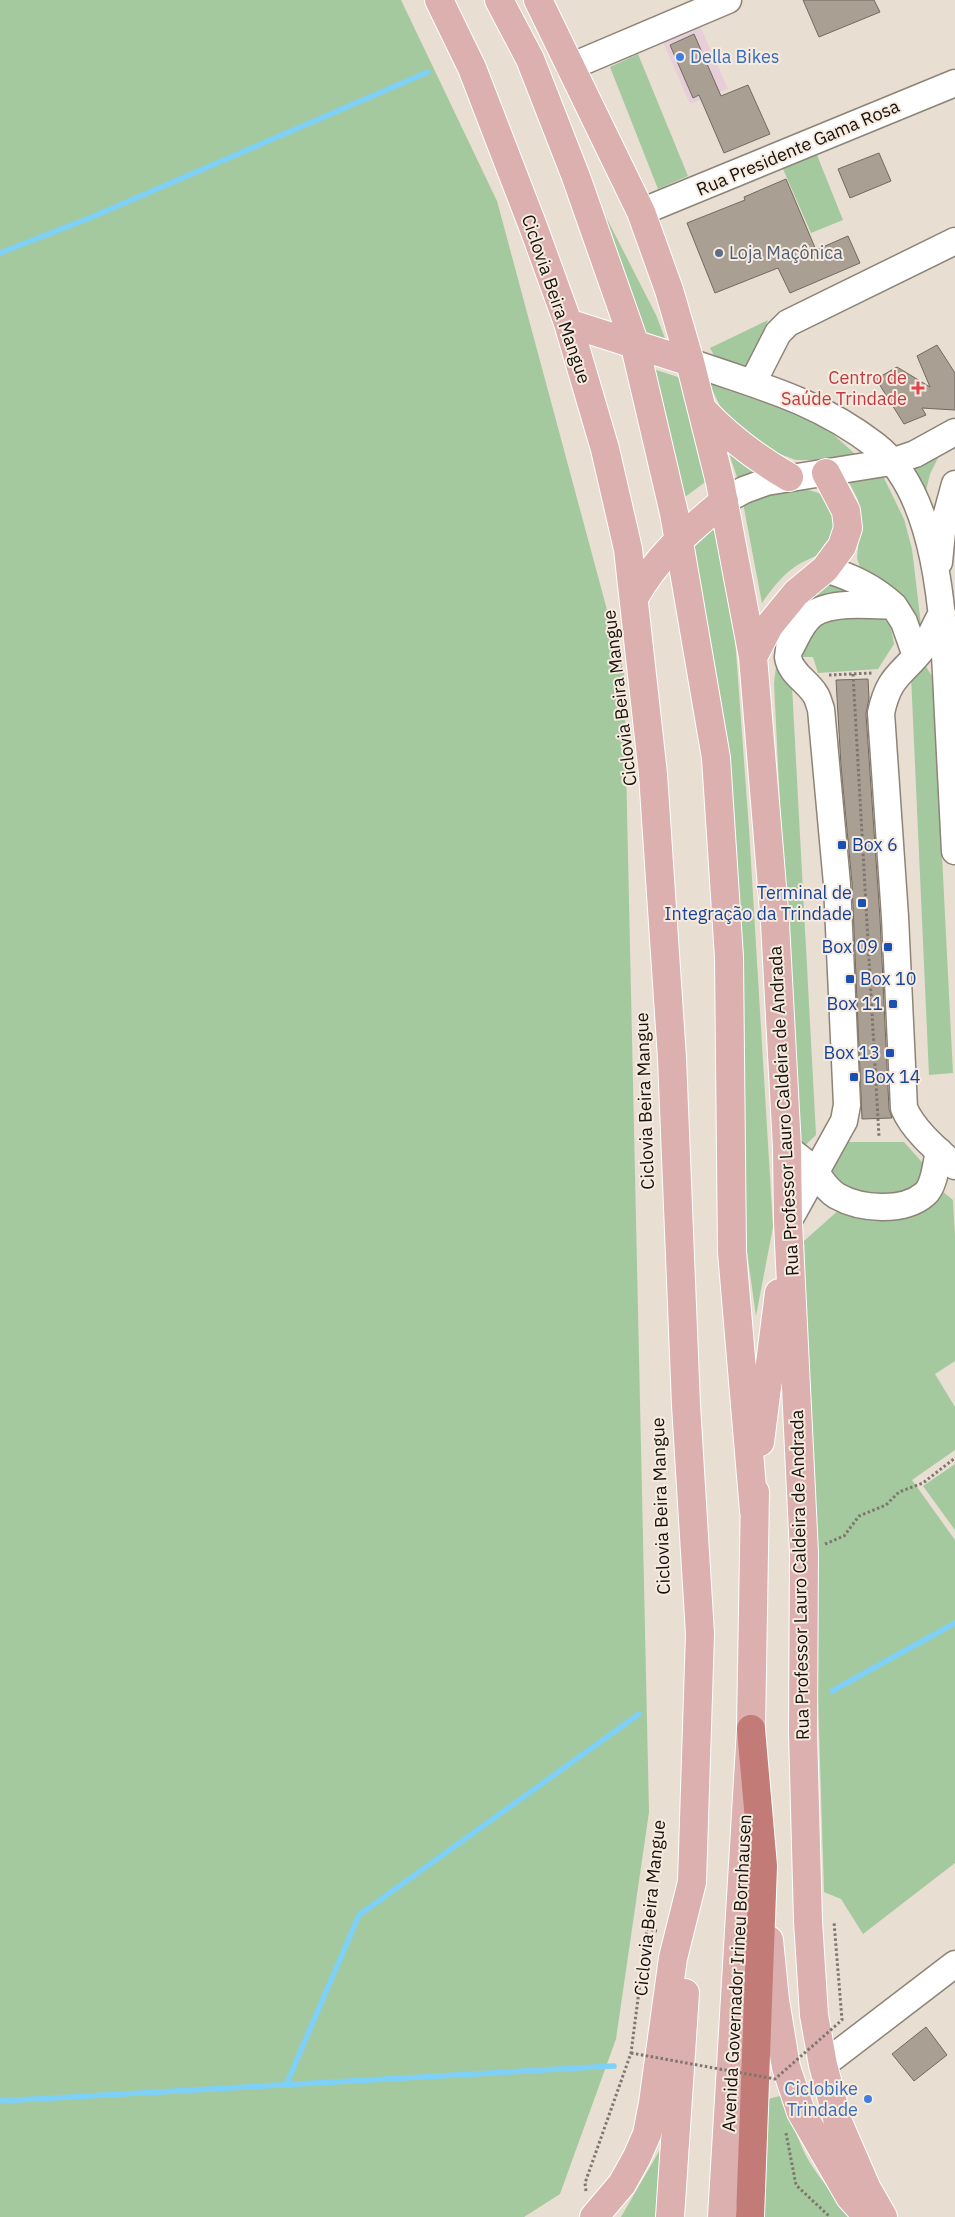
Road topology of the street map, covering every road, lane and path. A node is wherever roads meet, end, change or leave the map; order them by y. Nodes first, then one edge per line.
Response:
1 (440, 0) edge
2 (500, 0) edge
3 (538, 0) edge
4 (728, 0) edge
5 (530, 59) junction
6 (570, 66) junction
7 (955, 83) edge
8 (642, 212) junction
9 (955, 241) edge
10 (568, 323) junction
11 (634, 342) junction
12 (690, 362) junction
13 (753, 382) junction
14 (701, 408) junction
15 (955, 432) edge
16 (891, 462) junction
17 (826, 473) junction
18 (789, 477) junction
19 (955, 484) edge
20 (724, 501) junction
21 (679, 539) junction
22 (825, 569) junction
23 (937, 578) junction
24 (796, 592) junction
25 (634, 598) junction
26 (894, 606) junction
27 (942, 613) junction
28 (790, 650) junction
29 (916, 656) junction
30 (752, 657) junction
31 (853, 674) dead end
32 (955, 851) edge
33 (879, 1137) dead end
34 (787, 1148) junction
35 (947, 1158) edge
36 (816, 1172) junction
37 (788, 1222) junction
38 (955, 1458) edge
39 (754, 1511) junction
40 (804, 1553) junction
41 (751, 1729) junction
42 (763, 1866) junction
43 (692, 1882) junction
44 (834, 1922) dead end
45 (662, 1931) dead end
46 (955, 1964) edge
47 (648, 2051) dead end
48 (631, 2052) junction
49 (647, 2060) dead end
50 (823, 2065) junction
51 (585, 2183) dead end
52 (796, 2185) dead end
53 (594, 2217) edge
54 (670, 2217) edge
55 (722, 2217) edge
56 (750, 2217) edge
57 (830, 2217) edge
58 (868, 2217) edge
59 (883, 2217) edge

1 - 10 main road
2 - 5 main road
3 - 6 main road, Rua Professor Lauro Caldeira de Andrada
4 - 6 street
5 - 8 main road
5 - 11 main road
6 - 8 main road, Rua Professor Lauro Caldeira de Andrada
7 - 8 street, Rua Presidente Gama Rosa
8 - 12 main road, Rua Professor Lauro Caldeira de Andrada
9 - 13 street
10 - 11 main road
10 - 25 main road
11 - 12 main road
11 - 21 main road
12 - 13 street
12 - 14 main road, Rua Professor Lauro Caldeira de Andrada
13 - 16 street
14 - 18 main road
14 - 20 main road, Rua Professor Lauro Caldeira de Andrada
15 - 16 street
16 - 17 street
16 - 23 street
17 - 18 street
17 - 22 main road
18 - 20 street
19 - 23 street
20 - 21 main road
20 - 30 main road, Rua Professor Lauro Caldeira de Andrada
21 - 25 main road
21 - 39 main road
22 - 24 main road
22 - 26 street
23 - 27 street
24 - 28 street
24 - 30 main road
25 - 43 main road
26 - 28 street
26 - 29 street
27 - 29 street
27 - 32 street
28 - 36 street
29 - 35 street
30 - 34 main road, Rua Professor Lauro Caldeira de Andrada
31 - 33 path
34 - 36 street
34 - 37 main road, Rua Professor Lauro Caldeira de Andrada
35 - 36 street
36 - 37 street
37 - 39 main road
37 - 40 main road, Rua Professor Lauro Caldeira de Andrada
38 - 40 path
39 - 41 main road, Avenida Governador Irineu Bornhausen
40 - 50 main road, Rua Professor Lauro Caldeira de Andrada
41 - 42 highway
41 - 55 main road, Avenida Governador Irineu Bornhausen
42 - 56 highway
42 - 58 main road
43 - 53 main road
43 - 54 main road
44 - 48 path, bridge
45 - 48 path
46 - 50 street
47 - 49 path
48 - 51 path
50 - 59 main road, Rua Professor Lauro Caldeira de Andrada
52 - 57 path

